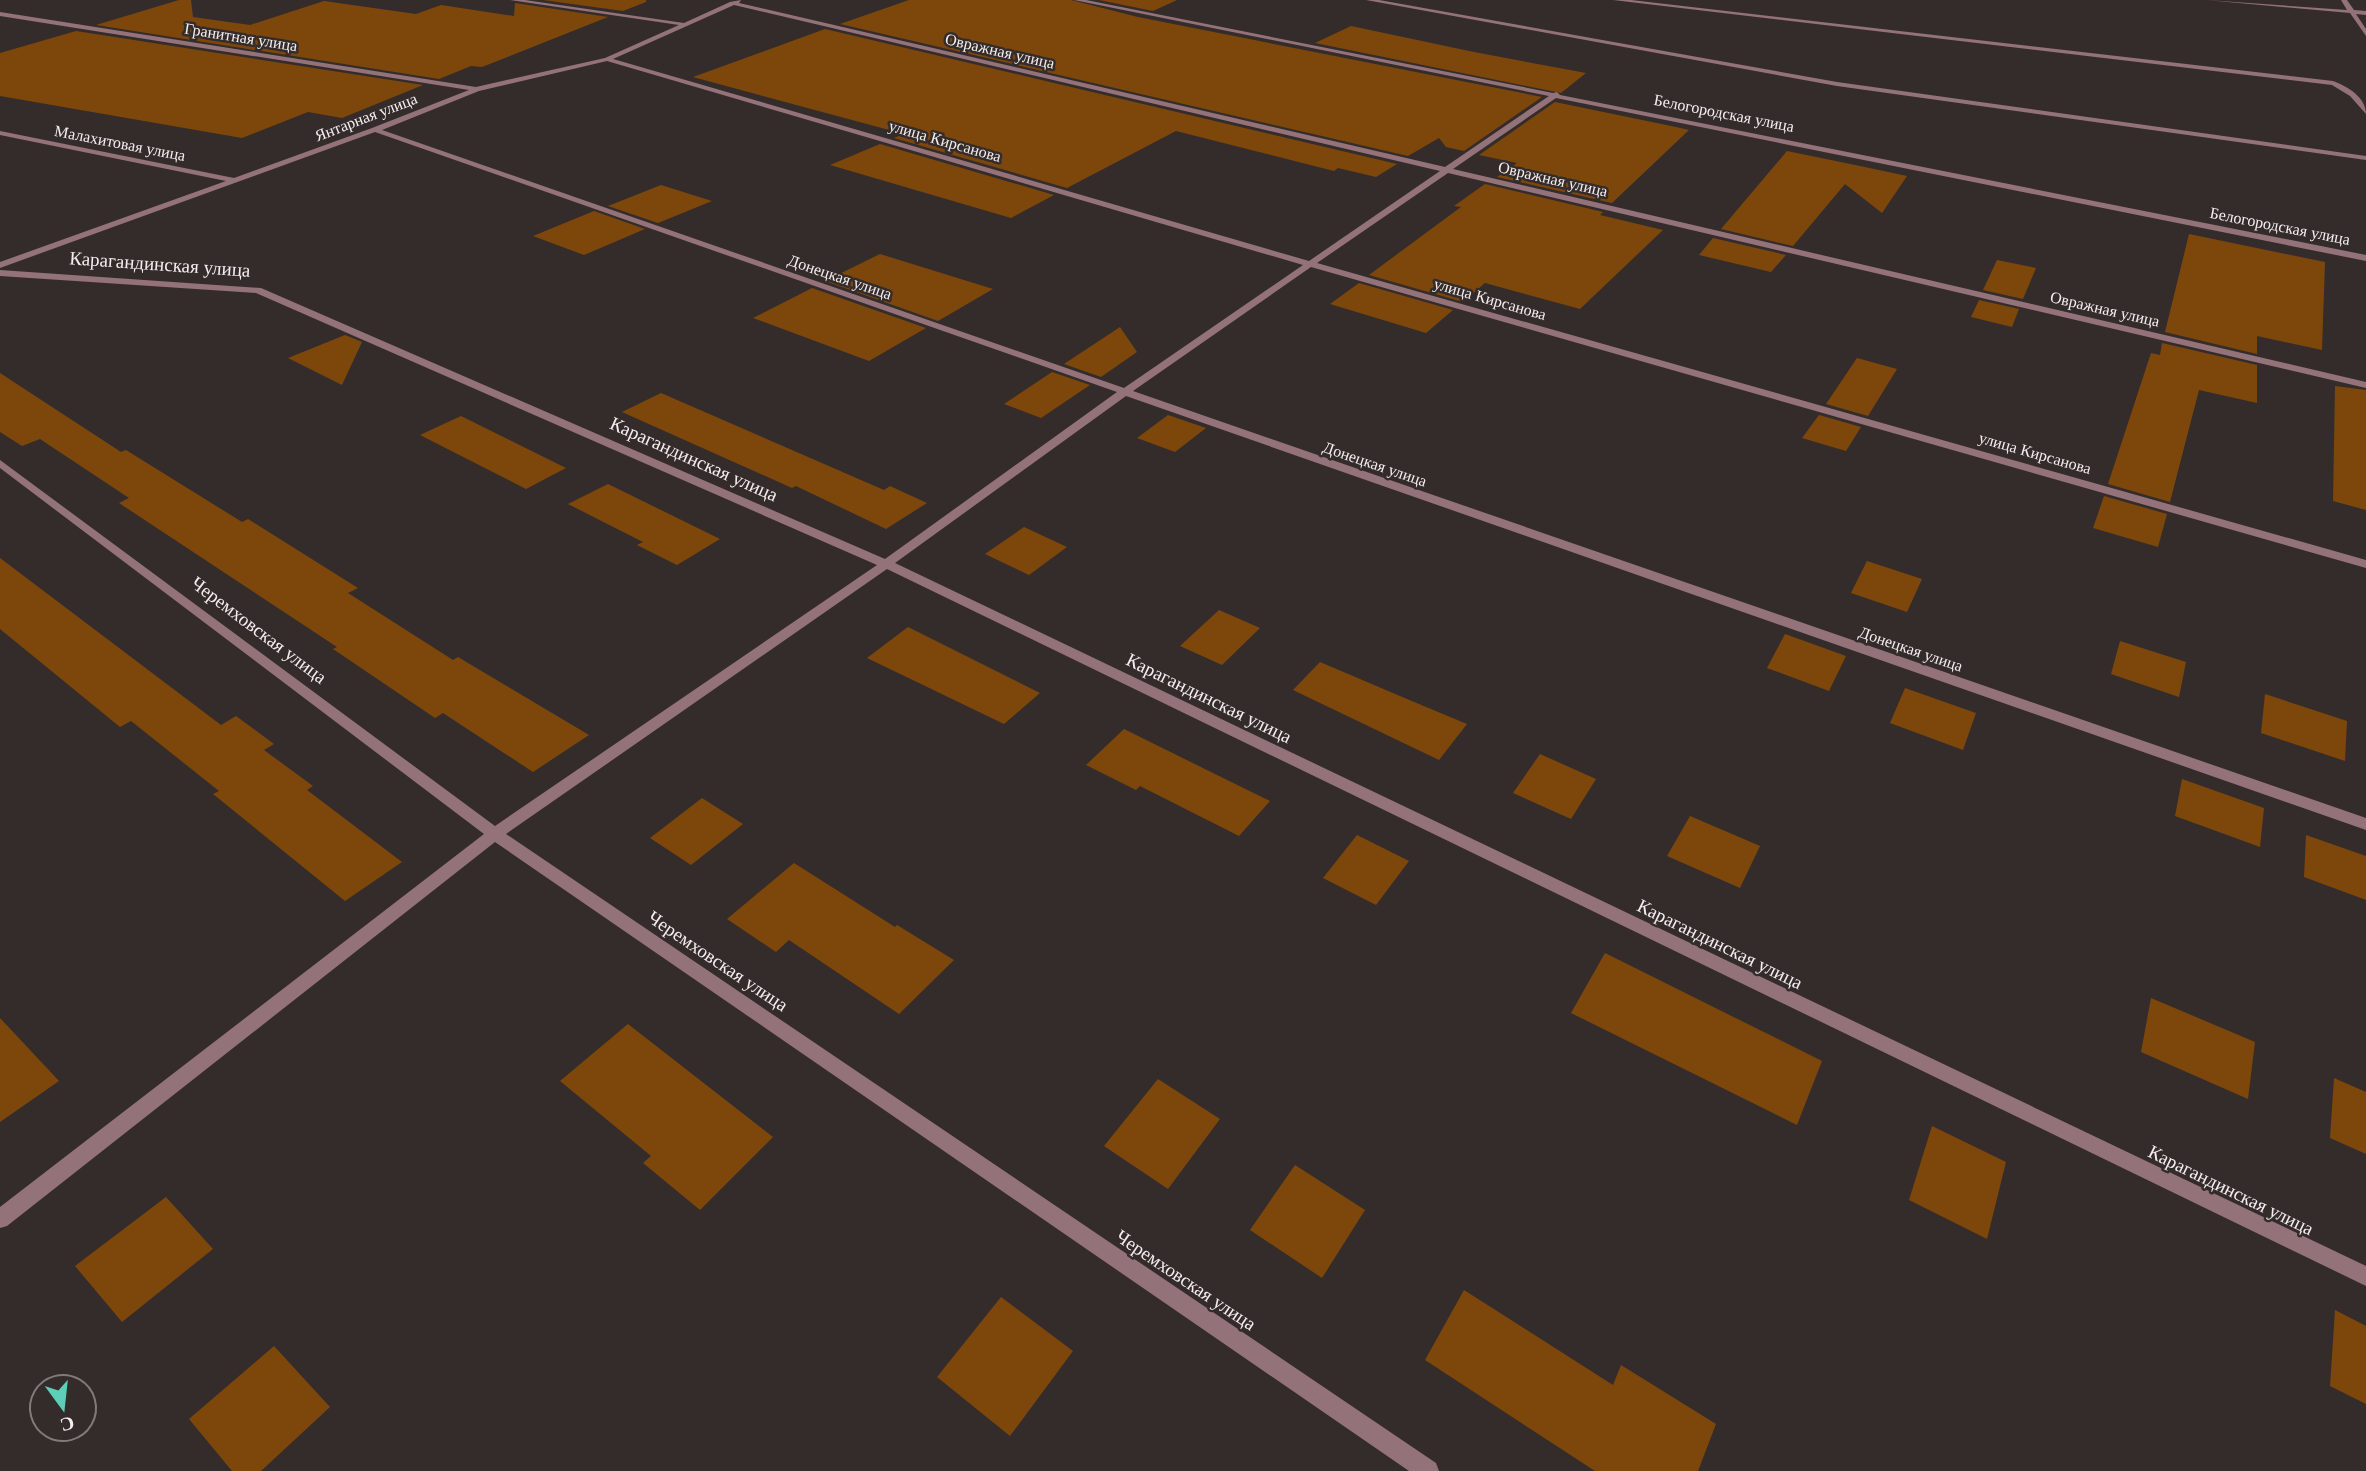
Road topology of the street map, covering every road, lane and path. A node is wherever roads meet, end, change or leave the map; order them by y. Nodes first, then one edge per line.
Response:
1 (513, 0) edge
2 (1077, 0) edge
3 (1369, 0) edge
4 (1616, 0) edge
5 (2209, 0) edge
6 (2344, 0) edge
7 (737, 2) edge
8 (2351, 12) junction
9 (2366, 13) edge
10 (0, 14) edge
11 (684, 24) junction
12 (2366, 34) edge
13 (607, 59) junction
14 (477, 89) junction
15 (1557, 94) junction
16 (2366, 112) edge
17 (375, 130) junction
18 (0, 134) edge
19 (2366, 158) edge
20 (1449, 169) junction
21 (234, 181) junction
22 (2366, 258) edge
23 (1310, 264) junction
24 (0, 265) edge
25 (0, 273) edge
26 (2366, 385) edge
27 (1123, 393) junction
28 (0, 463) edge
29 (886, 564) junction
30 (2366, 564) edge
31 (2366, 824) edge
32 (495, 834) junction
33 (0, 1219) edge
34 (2366, 1276) edge
35 (1428, 1471) edge

1 - 11 street
2 - 15 street, Белогородская улица
3 - 19 street
4 - 16 street
5 - 8 street
6 - 8 street
7 - 11 street, Янтарная улица
7 - 20 street, Овражная улица
8 - 9 street
8 - 12 street
10 - 14 street, Гранитная улица
11 - 13 street, Янтарная улица
13 - 14 street, Янтарная улица
13 - 23 street, улица Кирсанова
14 - 17 street, Янтарная улица
15 - 20 street
15 - 22 street, Белогородская улица
17 - 21 street, Янтарная улица
17 - 27 street, Донецкая улица
18 - 21 street, Малахитовая улица
20 - 23 street
20 - 26 street, Овражная улица
21 - 24 street, Янтарная улица
23 - 27 street
23 - 30 street, улица Кирсанова
25 - 29 street, Карагандинская улица
27 - 29 street
27 - 31 street, Донецкая улица
28 - 32 street, Черемховская улица
29 - 32 street
29 - 34 street, Карагандинская улица
32 - 33 street
32 - 35 street, Черемховская улица

